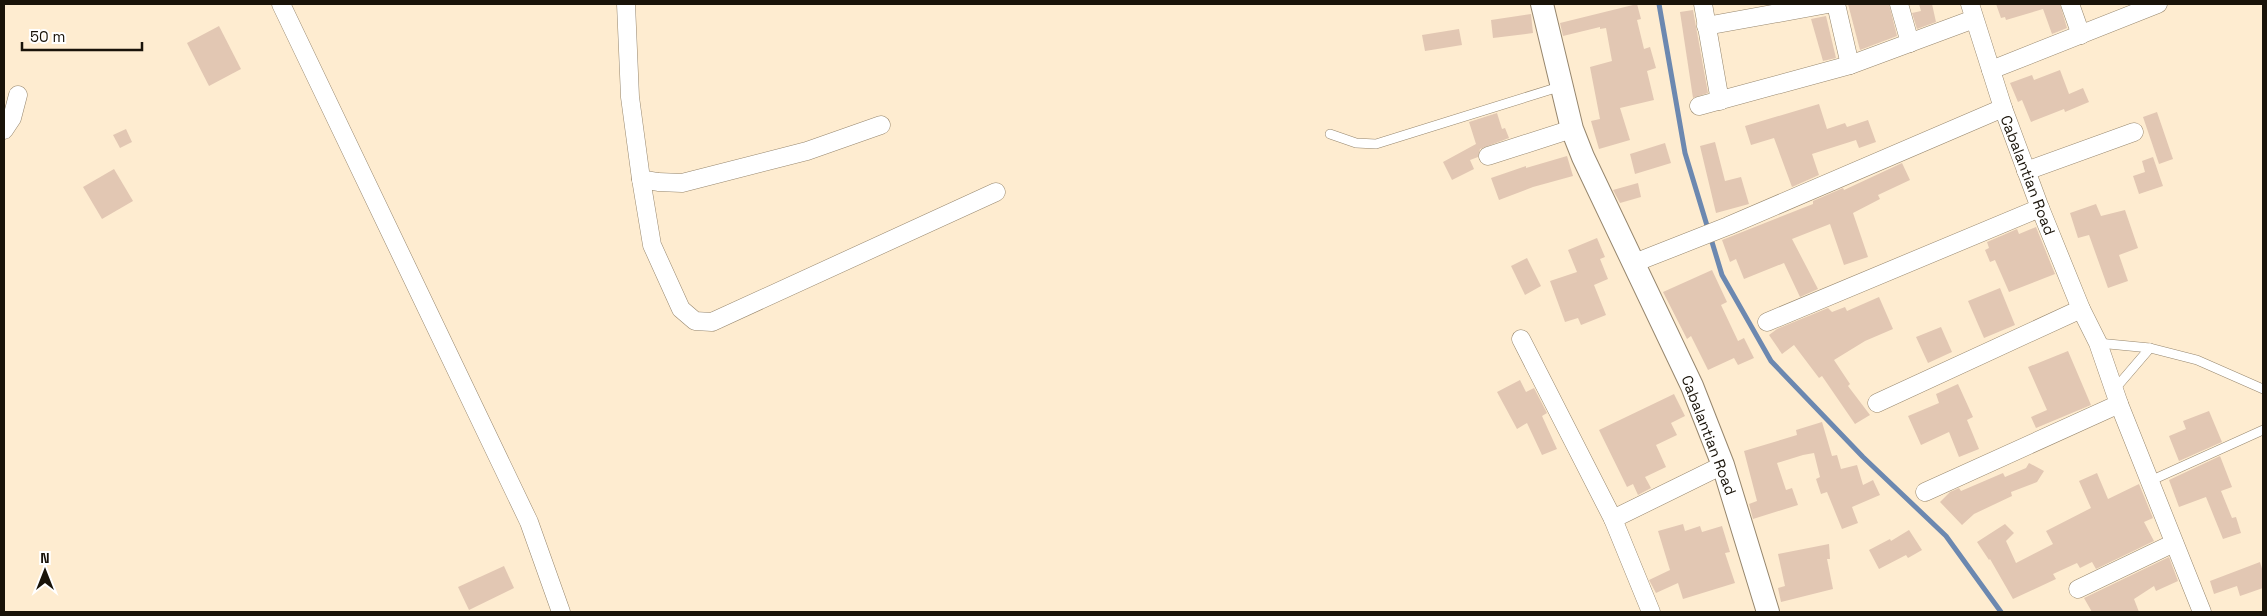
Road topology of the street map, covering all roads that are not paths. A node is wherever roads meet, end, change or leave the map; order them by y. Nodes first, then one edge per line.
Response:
1 (281, 4) edge
2 (626, 4) edge
3 (1542, 4) edge
4 (1703, 4) edge
5 (1828, 4) edge
6 (1836, 4) edge
7 (1899, 4) edge
8 (2070, 4) edge
9 (2158, 4) edge
10 (2139, 8) edge
11 (1972, 12) edge
12 (1706, 26) junction
13 (2081, 35) junction
14 (1910, 43) junction
15 (1850, 65) junction
16 (1991, 70) junction
17 (1562, 86) junction
18 (18, 95) dead end
19 (1720, 101) junction
20 (1699, 106) dead end
21 (2003, 108) junction
22 (881, 125) dead end
23 (1572, 128) junction
24 (4, 130) edge
25 (2134, 132) dead end
26 (1330, 134) dead end
27 (1488, 156) dead end
28 (2026, 171) junction
29 (641, 179) junction
30 (996, 192) dead end
31 (2040, 208) junction
32 (1634, 263) junction
33 (2081, 309) junction
34 (1767, 322) dead end
35 (1520, 339) dead end
36 (2098, 343) junction
37 (2150, 348) junction
38 (2263, 389) edge
39 (2116, 397) junction
40 (1876, 402) dead end
41 (2263, 430) edge
42 (1723, 465) junction
43 (2150, 481) junction
44 (1925, 492) dead end
45 (1613, 520) junction
46 (2174, 542) junction
47 (2078, 590) dead end
48 (561, 612) edge
49 (1651, 612) edge
50 (1768, 612) edge
51 (2202, 612) edge

1 - 48 street
2 - 29 street
3 - 17 street, Cabalantian Road
4 - 12 street
5 - 12 street
6 - 15 street
7 - 14 street
8 - 13 street
9 - 10 street
10 - 13 street
11 - 14 street
11 - 16 street
12 - 19 street
13 - 16 street
14 - 15 street
15 - 19 street
16 - 21 street
17 - 23 street, Cabalantian Road
17 - 26 lane
18 - 24 street
19 - 20 street
21 - 28 street, Cabalantian Road
21 - 32 street, Cabalantian Road
22 - 29 street
23 - 27 street
23 - 32 street, Cabalantian Road
25 - 28 street
28 - 31 street, Cabalantian Road
29 - 30 street
31 - 33 street, Cabalantian Road
31 - 34 street
32 - 42 street, Cabalantian Road
33 - 36 street, Cabalantian Road
33 - 40 street
35 - 45 street
36 - 37 lane
36 - 39 street, Cabalantian Road
37 - 38 lane
37 - 39 lane
39 - 43 street, Cabalantian Road
39 - 44 street
41 - 43 lane
42 - 45 street
42 - 50 street, Cabalantian Road
43 - 46 street, Cabalantian Road
45 - 49 street
46 - 47 street
46 - 51 street, Cabalantian Road

